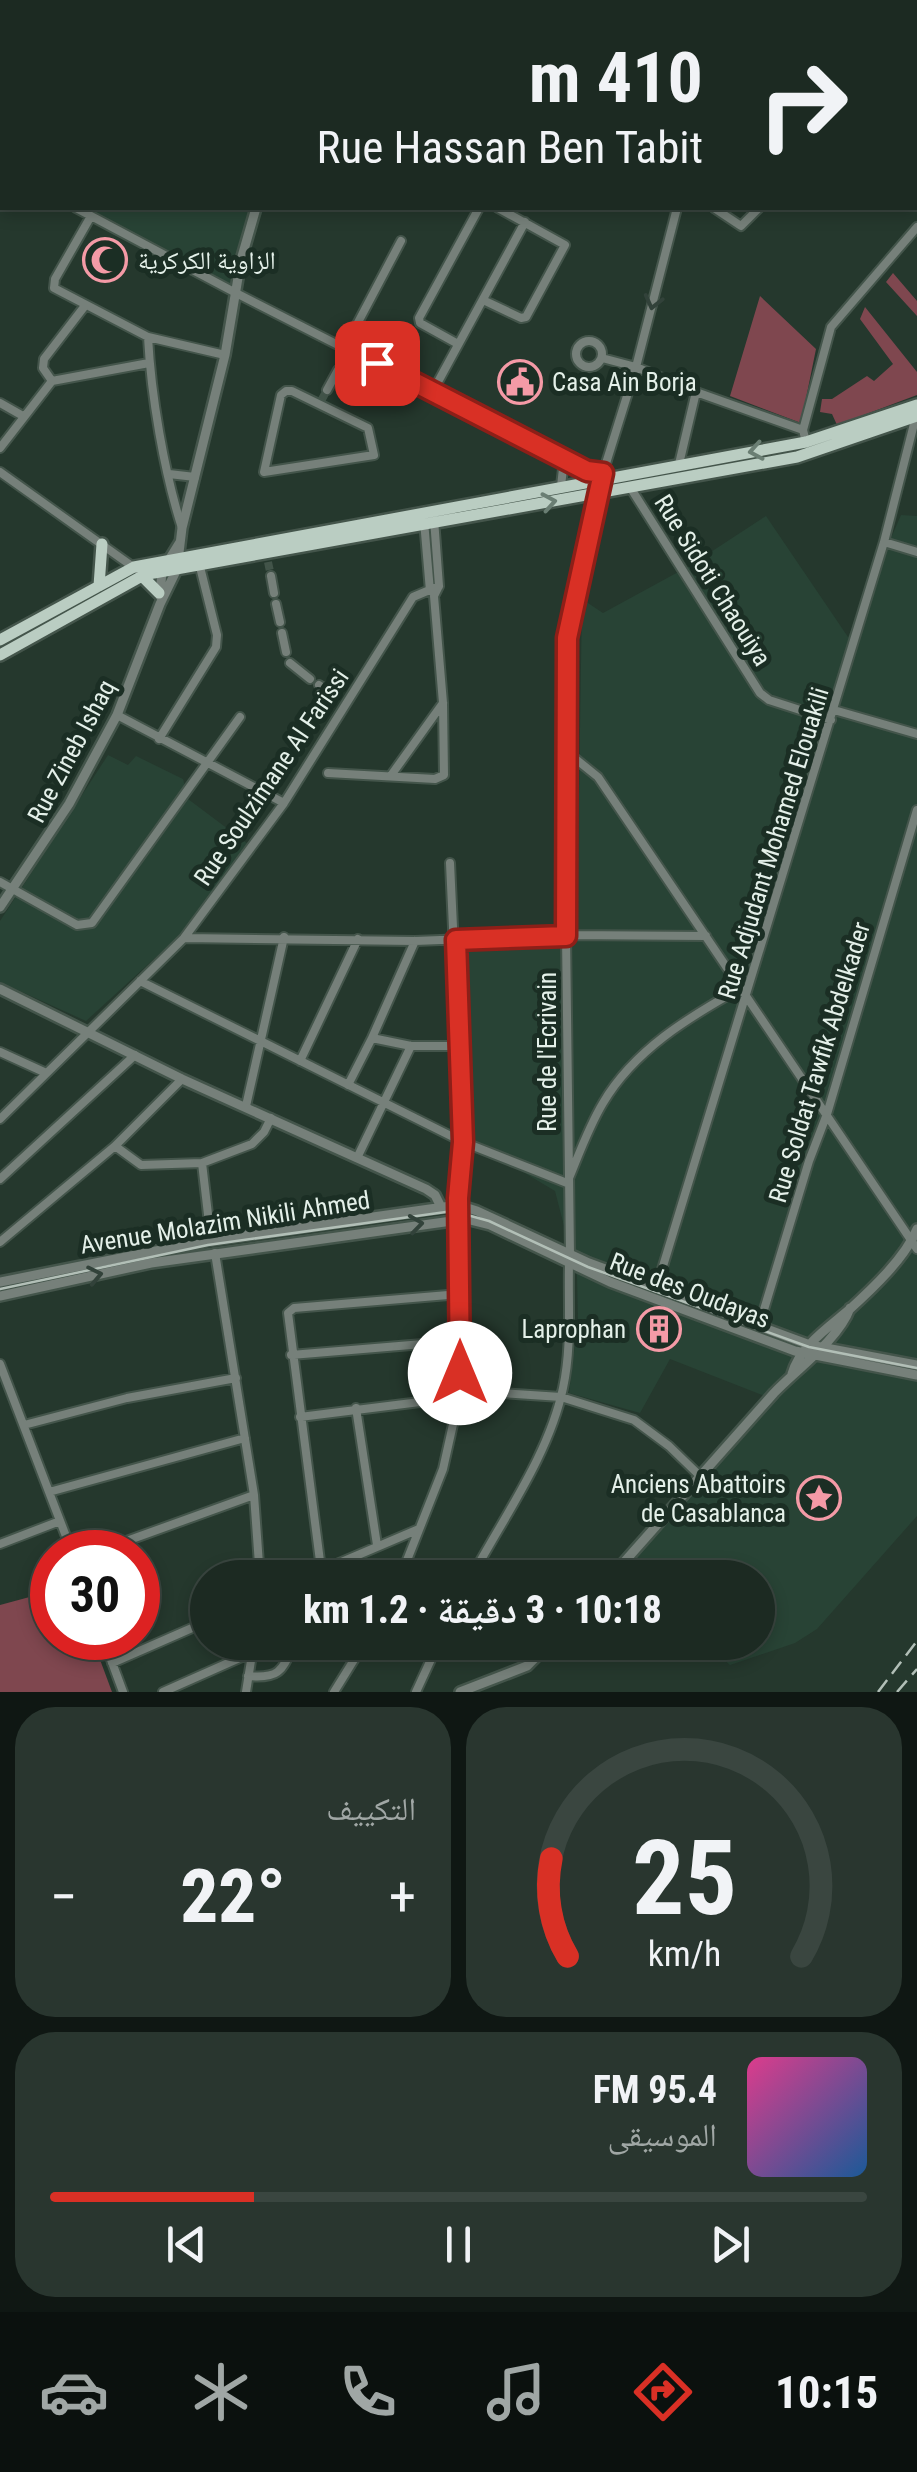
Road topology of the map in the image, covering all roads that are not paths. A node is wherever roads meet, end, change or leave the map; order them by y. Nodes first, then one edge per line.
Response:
1 (80, 210) edge
2 (255, 210) edge
3 (478, 210) edge
4 (502, 210) edge
5 (676, 210) edge
6 (717, 210) edge
7 (757, 210) edge
8 (91, 216) junction
9 (525, 222) junction
10 (917, 227) edge
11 (401, 241) dead end
12 (236, 294) junction
13 (483, 300) junction
14 (84, 306) junction
15 (148, 337) junction
16 (458, 344) junction
17 (347, 348) junction
18 (224, 356) junction
19 (602, 358) dead end
20 (149, 363) junction
21 (636, 367) junction
22 (52, 382) junction
23 (327, 390) tunnel mouth
24 (433, 391) junction
25 (696, 392) junction
26 (320, 402) joint
27 (0, 403) edge
28 (916, 410) edge
29 (23, 416) junction
30 (805, 436) junction
31 (0, 448) edge
32 (564, 460) junction
33 (679, 464) junction
34 (0, 472) edge
35 (169, 474) junction
36 (603, 476) junction
37 (194, 477) junction
38 (625, 481) junction
39 (561, 486) junction
40 (599, 493) junction
41 (429, 517) junction
42 (182, 534) junction
43 (884, 542) junction
44 (102, 544) junction
45 (917, 552) edge
46 (172, 564) junction
47 (200, 566) junction
48 (138, 572) junction
49 (271, 576) tunnel mouth
50 (99, 586) junction
51 (431, 592) junction
52 (274, 593) dead end
53 (160, 598) junction
54 (276, 604) dead end
55 (280, 622) dead end
56 (282, 633) dead end
57 (0, 640) edge
58 (286, 652) dead end
59 (0, 655) edge
60 (290, 662) dead end
61 (310, 679) dead end
62 (319, 685) dead end
63 (333, 694) dead end
64 (443, 703) junction
65 (834, 710) junction
66 (118, 715) junction
67 (240, 717) dead end
68 (832, 720) junction
69 (917, 734) edge
70 (159, 739) junction
71 (567, 752) junction
72 (209, 764) junction
73 (328, 772) dead end
74 (392, 774) junction
75 (284, 802) junction
76 (917, 810) edge
77 (450, 863) dead end
78 (0, 882) edge
79 (11, 890) junction
80 (0, 907) edge
81 (566, 936) junction
82 (706, 936) junction
83 (284, 937) junction
84 (184, 938) junction
85 (358, 939) junction
86 (415, 940) junction
87 (456, 940) junction
88 (140, 982) junction
89 (741, 988) junction
90 (0, 989) edge
91 (747, 996) junction
92 (88, 1031) junction
93 (372, 1038) junction
94 (262, 1040) junction
95 (412, 1046) junction
96 (460, 1046) junction
97 (0, 1052) edge
98 (135, 1056) junction
99 (300, 1061) junction
100 (44, 1072) junction
101 (182, 1078) junction
102 (348, 1085) junction
103 (385, 1103) junction
104 (246, 1106) junction
105 (827, 1114) junction
106 (271, 1118) junction
107 (0, 1119) edge
108 (463, 1142) junction
109 (115, 1146) junction
110 (356, 1158) junction
111 (202, 1163) junction
112 (0, 1179) edge
113 (567, 1183) junction
114 (458, 1205) junction
115 (437, 1208) junction
116 (458, 1219) junction
117 (917, 1229) edge
118 (210, 1240) junction
119 (0, 1242) edge
120 (914, 1245) edge
121 (215, 1253) junction
122 (570, 1259) junction
123 (0, 1282) edge
124 (656, 1289) junction
125 (460, 1294) junction
126 (0, 1296) edge
127 (759, 1326) junction
128 (459, 1341) junction
129 (815, 1346) junction
130 (291, 1355) junction
131 (808, 1356) junction
132 (0, 1364) edge
133 (917, 1365) edge
134 (917, 1376) edge
135 (236, 1378) junction
136 (460, 1393) junction
137 (561, 1397) junction
138 (356, 1408) junction
139 (300, 1416) junction
140 (24, 1425) junction
141 (246, 1438) junction
142 (700, 1476) junction
143 (49, 1492) junction
144 (254, 1495) junction
145 (60, 1521) junction
146 (420, 1528) junction
147 (63, 1530) edge
148 (157, 1530) edge
149 (0, 1544) edge
150 (376, 1545) junction
151 (259, 1560) edge
152 (320, 1560) edge
153 (342, 1560) edge
154 (407, 1560) edge
155 (481, 1560) edge
156 (626, 1560) edge
157 (190, 1629) edge
158 (111, 1660) edge
159 (227, 1660) edge
160 (251, 1660) edge
161 (285, 1660) edge
162 (354, 1660) edge
163 (430, 1660) edge
164 (532, 1660) edge
165 (112, 1663) junction
166 (248, 1676) junction
167 (123, 1692) edge
168 (163, 1692) edge
169 (246, 1692) edge
170 (334, 1692) edge
171 (416, 1692) edge
172 (460, 1692) edge

1 - 8 street
2 - 12 street, Rue Zineb Ishaq
3 - 16 street
4 - 9 street
5 -> 21 street, Rue de l'Ecrivain
6 - 7 street
8 - 12 street
8 - 14 street
9 - 13 street
9 - 13 street
10 - 30 street
11 - 17 street
12 - 17 street
12 - 18 street, Rue Zineb Ishaq
13 - 16 street
14 - 15 street
14 - 22 street
15 - 18 street
15 - 20 street
16 - 24 street
17 - 23 street
17 - 24 street
18 - 37 street, Rue Zineb Ishaq
19 - 21 street
20 - 22 street
20 - 35 street
21 - 25 street
21 - 36 street, Rue de l'Ecrivain
22 - 29 street
24 - 32 street
25 - 30 street
25 - 33 street
26 - 26 street
27 - 29 street
28 - 30 main road
28 - 38 main road
28 - 43 street, Rue Adjudant Mohamed Elouakili
29 - 31 street
30 -> 33 main road
32 - 36 street
32 - 39 street
33 - 38 main road
34 - 44 street
35 - 37 street
35 - 42 street
36 - 38 main road
36 - 39 main road
36 - 40 street, Rue de l'Ecrivain
37 - 42 street, Rue Zineb Ishaq
38 - 40 main road
38 - 68 street, Rue Sidoti Chaouiya
39 - 41 main road
41 -> 40 main road
40 - 71 street, Rue de l'Ecrivain
41 - 46 main road
41 - 47 main road
41 - 51 street
41 - 51 street
42 - 46 street, Rue Zineb Ishaq
43 - 45 street
43 - 65 street, Rue Adjudant Mohamed Elouakili
44 - 48 street
44 - 50 main road
46 - 47 main road
46 - 48 main road
46 - 53 street, Rue Zineb Ishaq
47 - 70 street
48 - 50 main road
48 - 53 main road
48 - 59 main road
49 - 52 street
50 - 57 main road
51 - 64 street
51 - 75 street, Rue Soulzimane Al Farissi
53 - 66 street, Rue Zineb Ishaq
54 - 55 street
56 - 58 street
60 - 61 street
62 - 63 street
64 - 74 street
64 - 74 street
65 - 68 street, Rue Adjudant Mohamed Elouakili
65 - 69 street
66 - 70 street
66 - 79 street, Rue Zineb Ishaq
67 - 72 street
68 - 91 street, Rue Adjudant Mohamed Elouakili
70 - 72 street
71 - 81 street, Rue de l'Ecrivain
71 - 82 street
72 - 75 street
72 - 79 street
73 - 74 street
75 - 84 street, Rue Soulzimane Al Farissi
76 - 105 street, Rue Soldat Tawfik Abdelkader
77 - 87 street
78 - 79 street
79 - 80 street, Rue Zineb Ishaq
81 - 82 street
81 - 87 street
81 - 113 street, Rue de l'Ecrivain
82 - 89 street
83 - 84 street
83 - 85 street
83 - 94 street
84 - 88 street, Rue Soulzimane Al Farissi
85 - 86 street
85 - 99 street
86 - 87 street
86 - 93 street
87 - 96 street
88 - 92 street, Rue Soulzimane Al Farissi
88 - 94 street
89 - 91 street
89 - 113 street
90 - 92 street
91 - 105 street
91 - 124 street, Rue Adjudant Mohamed Elouakili
92 - 98 street
92 - 100 street, Rue Soulzimane Al Farissi
93 - 95 street
93 - 102 street
94 - 99 street
94 - 104 street
95 - 96 street
95 - 103 street
96 - 108 street
97 - 100 street
98 - 101 street
98 - 112 street
99 - 102 street
100 - 107 street, Rue Soulzimane Al Farissi
101 - 104 street
101 - 109 street
102 - 103 street
103 - 108 street
103 - 110 street
104 - 106 street
105 - 120 street
105 - 127 street, Rue Soldat Tawfik Abdelkader
106 - 110 street
106 - 111 street
108 - 113 street
108 - 114 street
109 - 111 street
109 - 119 street
110 - 115 street
111 - 118 street
113 - 122 street, Rue de l'Ecrivain
114 - 115 street, Avenue Molazim Nikili Ahmed
114 - 116 street
114 - 122 street, Rue des Oudayas
115 - 118 street, Avenue Molazim Nikili Ahmed
121 -> 116 street, Avenue Molazim Nikili Ahmed
116 - 122 street, Rue des Oudayas
116 - 125 street
117 - 120 street
118 - 123 street, Avenue Molazim Nikili Ahmed
120 - 129 street
126 -> 121 street, Avenue Molazim Nikili Ahmed
121 - 135 street
122 - 124 street, Rue des Oudayas
122 - 131 street, Rue des Oudayas
122 - 137 street, Rue de l'Ecrivain
124 - 127 street, Rue des Oudayas
125 - 128 street
125 - 130 street
127 - 129 street, Rue des Oudayas
128 - 130 street
128 - 136 street
129 - 131 street
129 - 133 street, Rue des Oudayas
130 - 139 street
131 - 134 street, Rue des Oudayas
131 - 142 street
132 - 140 street
135 - 140 street
135 - 141 street
136 - 137 street
136 - 138 street
136 - 146 street
137 - 142 street
137 - 155 street, Rue de l'Ecrivain
138 - 139 street
138 - 150 street
139 - 152 street
140 - 143 street
141 - 143 street
141 - 144 street
142 - 156 street
143 - 145 street
144 - 148 street
144 - 151 street
145 - 147 street
145 - 149 street
146 - 150 street
146 - 154 street
150 - 153 street
157 - 165 street
158 - 165 street
159 - 168 street
160 - 166 street
161 - 166 street
162 - 170 street
163 - 171 street
164 - 172 street
165 - 167 street
166 - 169 street

